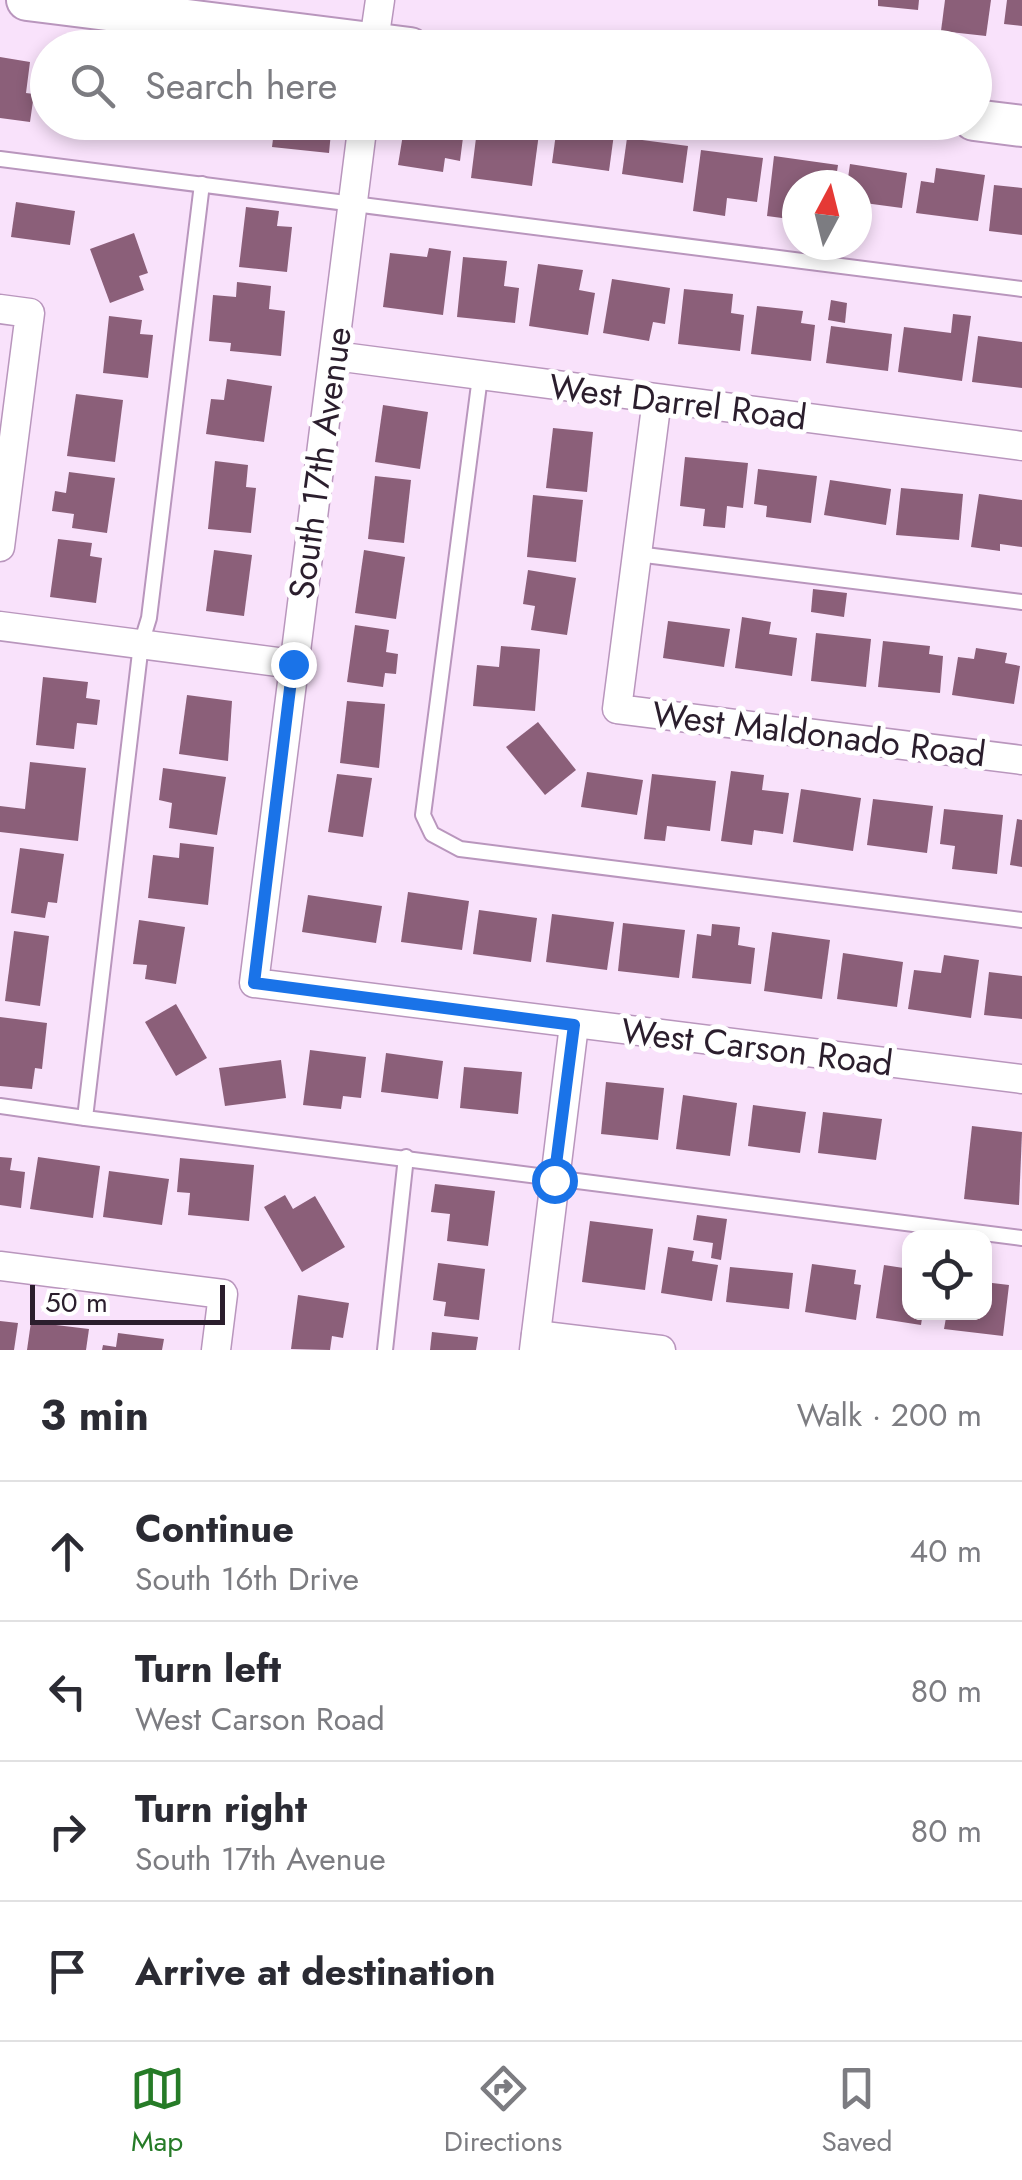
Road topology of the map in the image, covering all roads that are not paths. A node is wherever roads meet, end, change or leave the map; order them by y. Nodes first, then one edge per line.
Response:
1 (27, 0) edge
2 (380, 0) edge
3 (260, 30) edge
4 (383, 30) edge
5 (992, 122) edge
6 (1022, 126) edge
7 (361, 140) edge
8 (0, 159) edge
9 (202, 184) junction
10 (353, 204) junction
11 (1022, 290) edge
12 (0, 309) edge
13 (335, 356) junction
14 (480, 376) junction
15 (656, 400) junction
16 (1022, 446) edge
17 (5, 470) edge
18 (0, 547) edge
19 (637, 554) junction
20 (1022, 602) edge
21 (0, 626) edge
22 (140, 644) junction
23 (293, 664) junction
24 (1022, 760) edge
25 (1022, 920) edge
26 (254, 983) joint
27 (574, 1025) junction
28 (1022, 1079) edge
29 (0, 1106) edge
30 (86, 1118) junction
31 (406, 1157) junction
32 (554, 1180) junction
33 (1022, 1238) edge
34 (0, 1266) edge
35 (535, 1342) edge
36 (216, 1350) edge
37 (385, 1350) edge
38 (661, 1350) edge

1 - 3 street
2 - 4 street
5 - 6 street
7 - 10 street, South 17th Avenue
8 - 9 lane
9 - 10 lane
9 - 22 lane
10 - 11 lane
10 - 13 street, South 17th Avenue
12 - 17 street
13 - 14 street, West Darrel Road
13 - 23 street, South 17th Avenue
14 - 15 street, West Darrel Road
14 - 25 lane
15 - 16 street, West Darrel Road
15 - 19 street
17 - 18 street
19 - 20 lane
19 - 24 street, West Maldonado Road
21 - 22 street
22 - 23 street
22 - 30 lane
23 - 26 street, South 17th Avenue
26 - 27 street, West Carson Road
27 - 28 street, West Carson Road
27 - 32 street
29 - 30 lane
30 - 31 lane
31 - 32 lane
31 - 37 lane
32 - 33 lane
32 - 35 street
34 - 36 street
35 - 38 street

